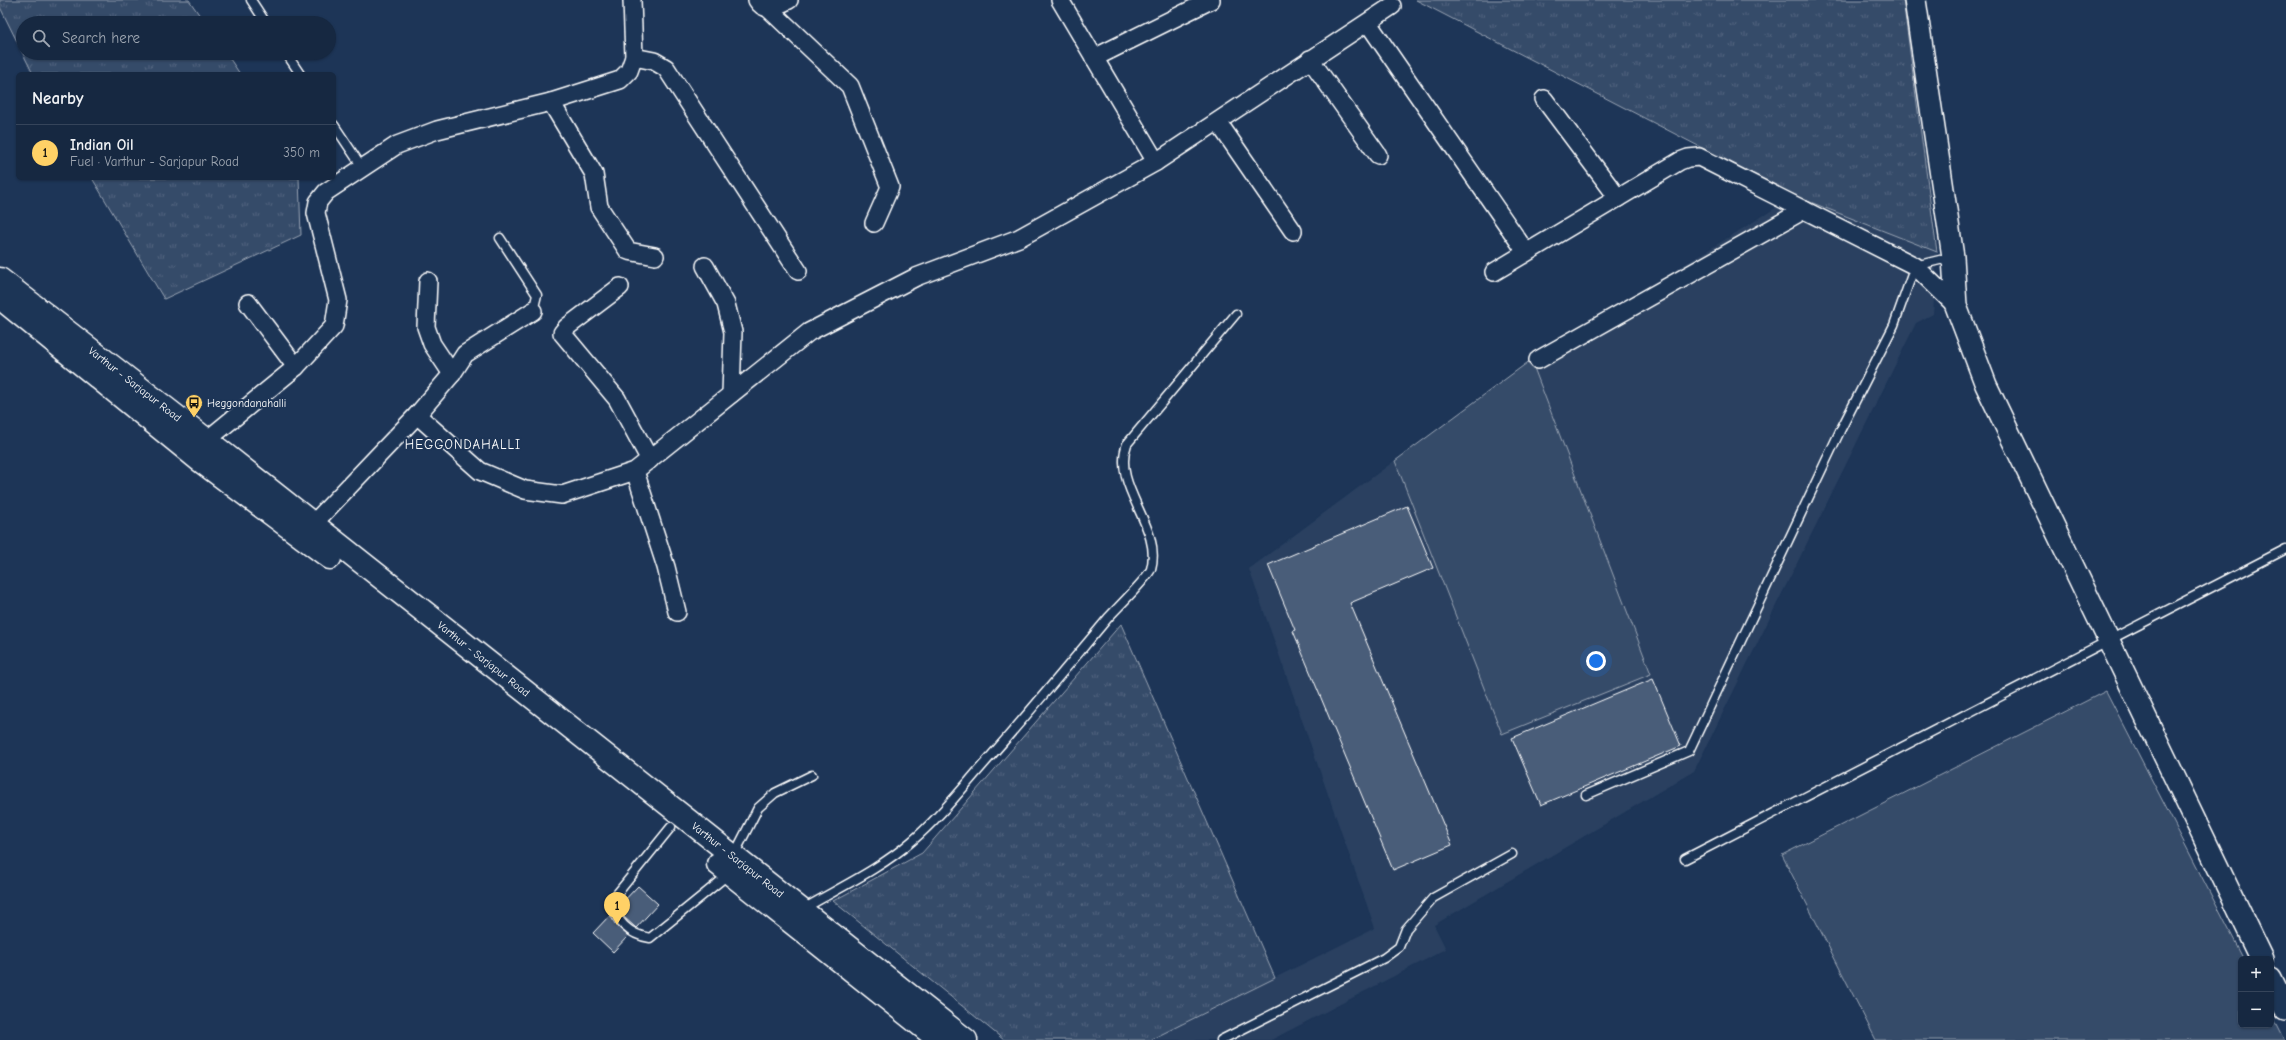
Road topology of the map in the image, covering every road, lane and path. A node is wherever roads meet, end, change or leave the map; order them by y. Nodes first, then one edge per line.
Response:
1 (251, 0) edge
2 (632, 0) edge
3 (789, 0) edge
4 (1060, 0) edge
5 (1211, 0) edge
6 (1914, 0) edge
7 (763, 4) edge
8 (1392, 6) dead end
9 (261, 16) edge
10 (1368, 23) junction
11 (634, 57) junction
12 (1094, 58) junction
13 (1310, 59) junction
14 (291, 60) edge
15 (299, 72) edge
16 (1544, 99) dead end
17 (551, 102) junction
18 (1218, 122) junction
19 (336, 128) edge
20 (1378, 155) dead end
21 (1156, 162) junction
22 (362, 167) junction
23 (1618, 198) junction
24 (1804, 210) junction
25 (874, 223) dead end
26 (1294, 231) dead end
27 (500, 238) dead end
28 (1526, 252) junction
29 (655, 256) dead end
30 (1953, 257) junction
31 (705, 266) dead end
32 (1915, 266) junction
33 (798, 271) dead end
34 (1494, 272) dead end
35 (0, 279) edge
36 (428, 281) dead end
37 (620, 287) dead end
38 (0, 298) edge
39 (248, 303) dead end
40 (1956, 306) junction
41 (534, 312) joint
42 (1236, 314) dead end
43 (1538, 360) dead end
44 (296, 367) junction
45 (452, 374) junction
46 (732, 394) junction
47 (417, 415) junction
48 (207, 440) junction
49 (650, 460) junction
50 (634, 471) junction
51 (313, 524) junction
52 (2286, 550) edge
53 (677, 612) dead end
54 (2109, 641) junction
55 (812, 774) dead end
56 (1586, 795) dead end
57 (671, 827) junction
58 (1512, 854) dead end
59 (1685, 859) dead end
60 (731, 865) junction
61 (792, 914) junction
62 (2261, 956) edge
63 (2274, 984) edge
64 (2286, 1009) edge
65 (939, 1040) edge
66 (966, 1040) edge
67 (1221, 1040) edge

1 - 9 lane
2 - 11 street
3 - 7 street
4 - 12 street
5 - 12 street
6 - 30 street
7 - 25 street
8 - 10 street
10 - 13 street
10 - 28 street
11 - 17 street
11 - 33 street
12 - 21 street
13 - 18 street
13 - 20 street
14 - 15 lane
16 - 23 street
17 - 22 street
17 - 29 street
18 - 21 street
18 - 26 street
19 - 22 lane
21 - 46 street
22 - 44 street
23 - 24 street
23 - 28 street
24 - 32 street
24 - 43 street
27 - 41 lane
28 - 34 street
30 - 32 lane
30 - 40 street
31 - 46 street
32 - 40 street
32 - 56 lane
35 - 48 main road, Varthur - Sarjapur Road
36 - 45 street
37 - 49 street
38 - 57 main road, Varthur - Sarjapur Road
39 - 44 street
40 - 54 street
41 - 45 street
42 - 61 lane
44 - 48 street
45 - 47 street
46 - 49 street
47 - 50 street
47 - 51 street
48 - 51 main road, Varthur - Sarjapur Road
49 - 50 street
50 - 53 street
51 - 60 main road, Varthur - Sarjapur Road
52 - 54 lane
54 - 59 lane
54 - 62 street
55 - 60 lane
57 - 60 main road, Varthur - Sarjapur Road
57 - 60 lane
58 - 67 lane
60 - 61 main road, Varthur - Sarjapur Road
61 - 65 main road, Varthur - Sarjapur Road
61 - 66 main road, Varthur - Sarjapur Road
63 - 64 street

